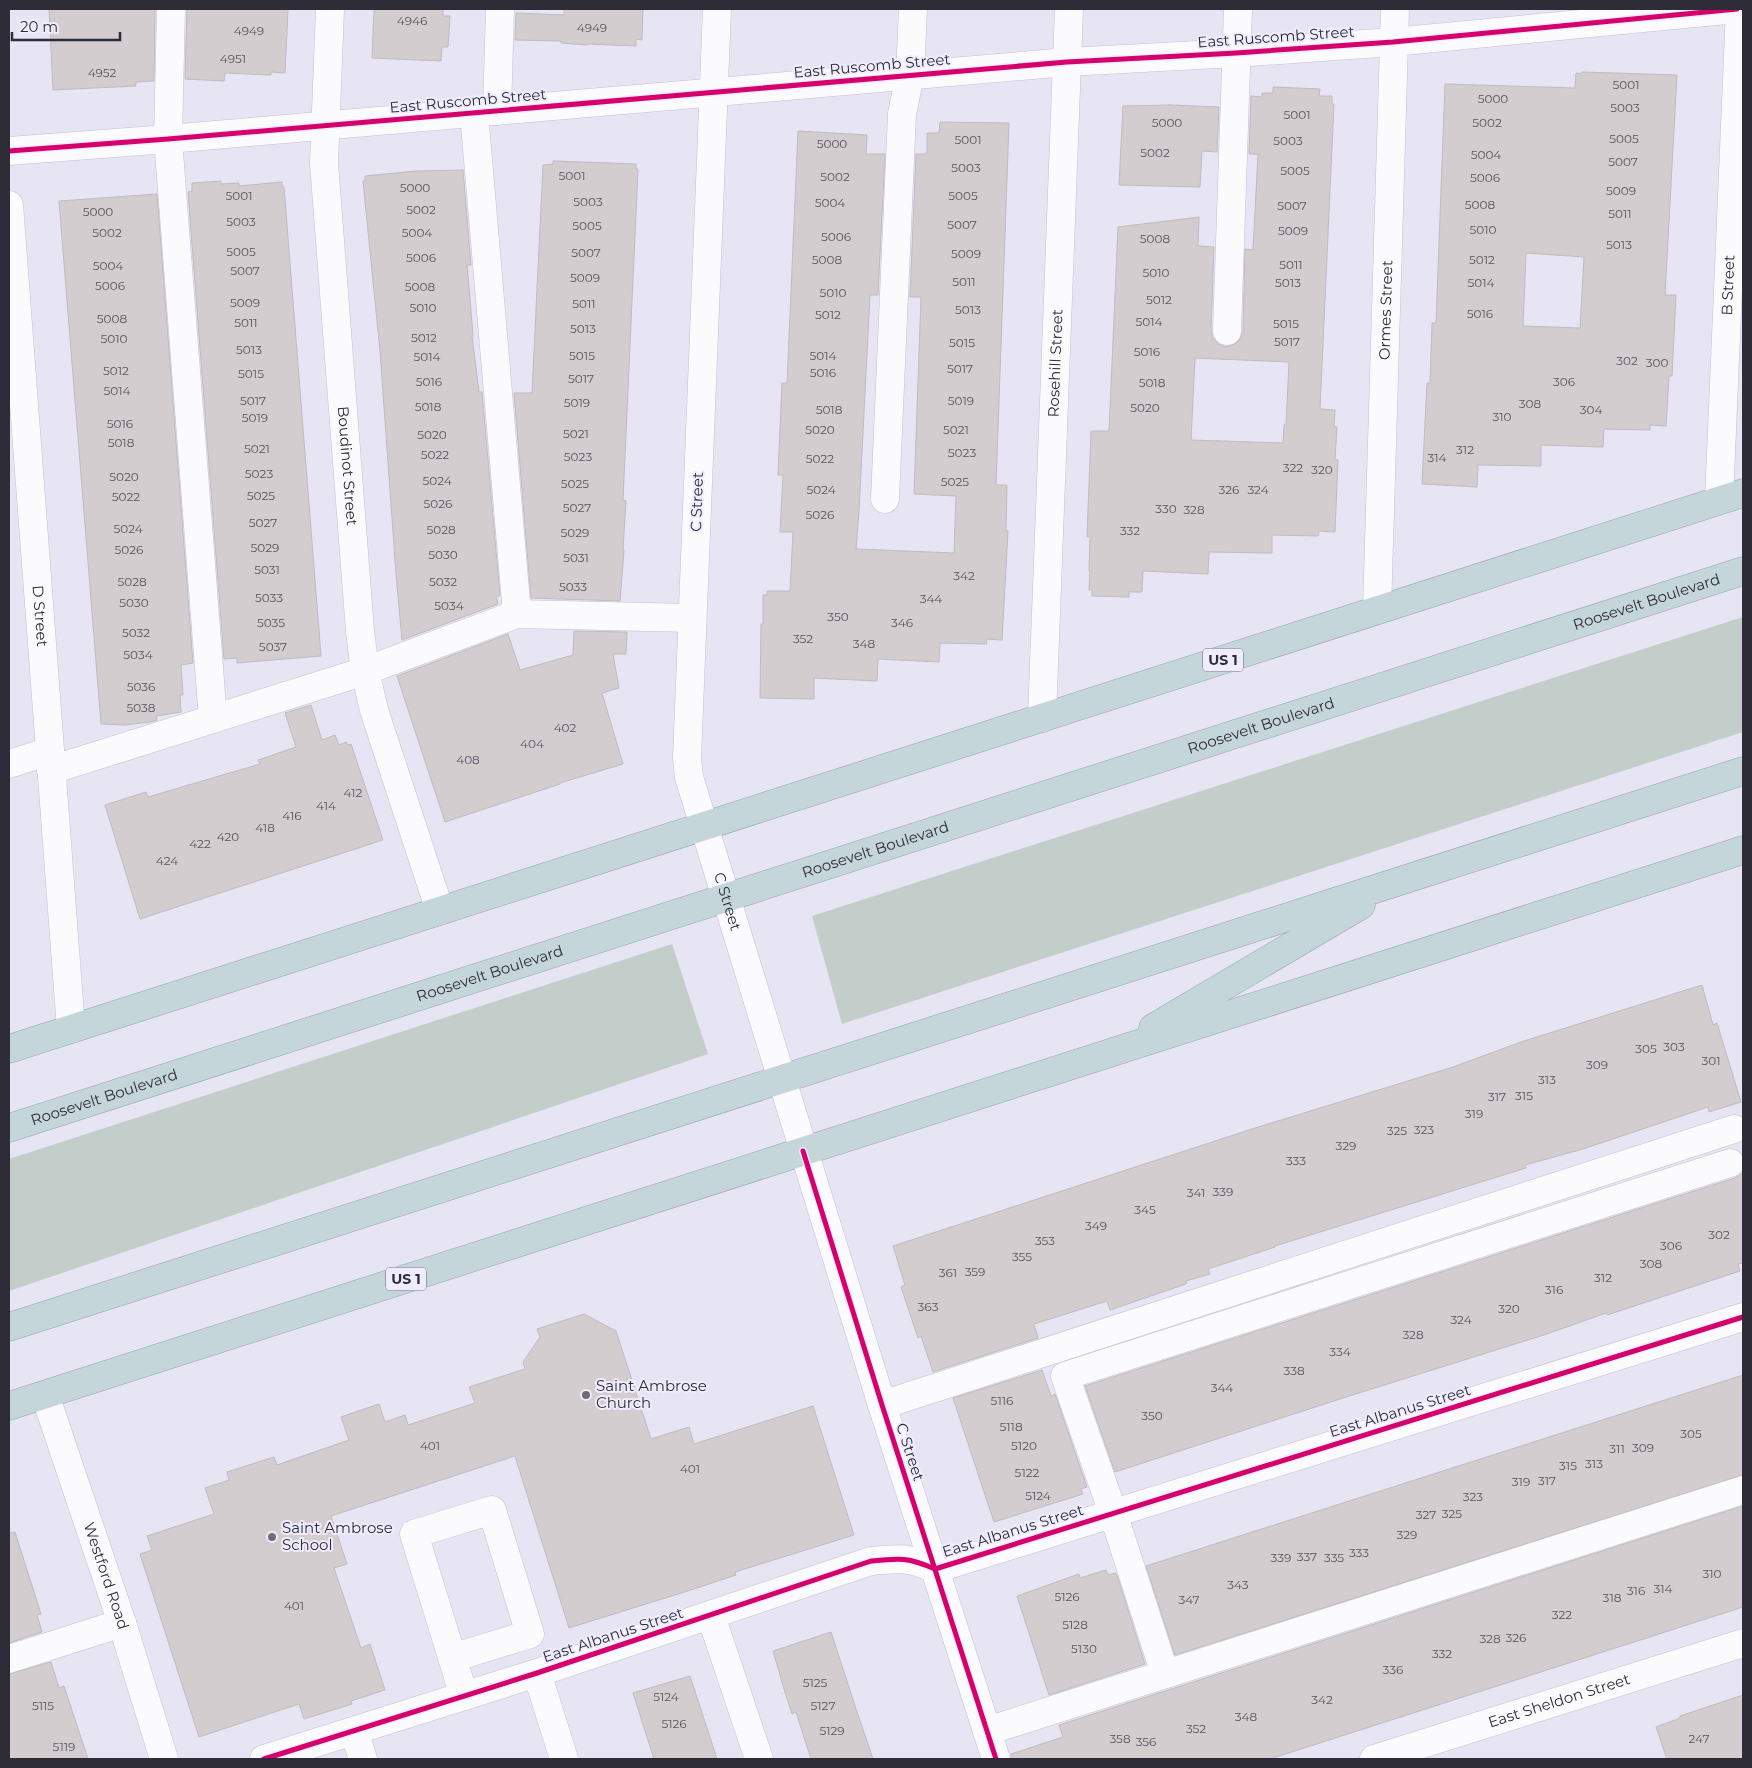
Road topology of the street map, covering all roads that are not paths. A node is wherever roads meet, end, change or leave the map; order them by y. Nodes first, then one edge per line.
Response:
1 (171, 9) edge
2 (330, 9) edge
3 (500, 9) edge
4 (717, 9) edge
5 (914, 9) edge
6 (1070, 9) edge
7 (1238, 9) edge
8 (1395, 9) edge
9 (1738, 9) edge
10 (1562, 17) edge
11 (1394, 42) junction
12 (1236, 53) junction
13 (1067, 62) junction
14 (910, 76) junction
15 (713, 93) junction
16 (485, 112) junction
17 (325, 125) junction
18 (168, 140) junction
19 (9, 151) edge
20 (9, 204) edge
21 (1226, 331) dead end
22 (1731, 497) edge
23 (885, 499) dead end
24 (1743, 571) edge
25 (1377, 610) junction
26 (517, 614) junction
27 (692, 618) junction
28 (365, 671) junction
29 (1042, 718) junction
30 (213, 719) junction
31 (50, 761) junction
32 (9, 764) edge
33 (1743, 771) edge
34 (703, 826) junction
35 (1743, 850) edge
36 (1404, 880) junction
37 (726, 898) junction
38 (440, 911) junction
39 (71, 1029) junction
40 (9, 1049) edge
41 (1110, 1053) junction
42 (781, 1079) junction
43 (9, 1128) edge
44 (1734, 1129) dead end
45 (803, 1151) junction
46 (1730, 1163) dead end
47 (1743, 1317) edge
48 (9, 1327) edge
49 (45, 1395) junction
50 (9, 1406) edge
51 (882, 1406) junction
52 (1743, 1490) edge
53 (1113, 1513) junction
54 (935, 1569) junction
55 (711, 1616) junction
56 (122, 1623) junction
57 (1743, 1643) edge
58 (452, 1658) junction
59 (9, 1659) edge
60 (537, 1673) junction
61 (1165, 1674) junction
62 (464, 1696) junction
63 (354, 1731) junction
64 (987, 1731) junction
65 (164, 1759) edge
66 (264, 1759) edge
67 (363, 1759) edge
68 (564, 1759) edge
69 (759, 1759) edge
70 (996, 1759) edge
71 (1374, 1759) edge

1 - 18 street
2 - 17 street, Boudinot Street
3 - 16 street
4 - 15 street, C Street
5 - 14 street
6 - 13 street, Rosehill Street
7 - 12 street
8 - 11 street, Ormes Street
9 - 10 street, East Ruscomb Street
9 - 22 street, B Street
10 - 11 street, East Ruscomb Street
11 - 12 street, East Ruscomb Street
11 - 25 street, Ormes Street
12 - 13 street, East Ruscomb Street
12 - 21 street
13 - 14 street, East Ruscomb Street
13 - 29 street, Rosehill Street
14 - 15 street, East Ruscomb Street
14 - 23 street
15 - 16 street, East Ruscomb Street
15 - 27 street, C Street
16 - 17 street, East Ruscomb Street
16 - 26 street
17 - 18 street, East Ruscomb Street
17 - 28 street, Boudinot Street
18 - 19 street, East Ruscomb Street
18 - 30 street
20 - 31 street, D Street
22 - 25 highway, US 1
24 - 37 highway, Roosevelt Boulevard
25 - 29 highway, US 1
26 - 27 street
26 - 28 street
27 - 34 street, C Street
28 - 30 street
28 - 38 street, Boudinot Street
29 - 34 highway, US 1
30 - 31 street
31 - 32 street
31 - 39 street, D Street
33 - 36 highway
34 - 37 street, C Street
34 - 38 highway, US 1
35 - 41 highway, US 1
36 - 41 highway
36 - 42 highway
37 - 42 street, C Street
37 - 43 highway, Roosevelt Boulevard
38 - 39 highway, US 1
39 - 40 highway, US 1
41 - 45 highway, US 1
42 - 45 street, C Street
42 - 48 highway
44 - 51 street
45 - 49 highway, US 1
45 - 51 street, C Street
46 - 53 street
47 - 53 street, East Albanus Street
49 - 50 highway, US 1
49 - 56 street, Westford Road
51 - 54 street, C Street
52 - 61 street
53 - 54 street, East Albanus Street
53 - 61 street
54 - 55 street, East Albanus Street
54 - 64 street, C Street
55 - 60 street, East Albanus Street
55 - 69 street
56 - 59 street
56 - 65 street, Westford Road
57 - 71 street, East Sheldon Street
58 - 58 street
58 - 62 street
60 - 62 street, East Albanus Street
60 - 68 street
61 - 64 street
62 - 63 street, East Albanus Street
63 - 66 street, East Albanus Street
63 - 67 street
64 - 70 street, C Street

